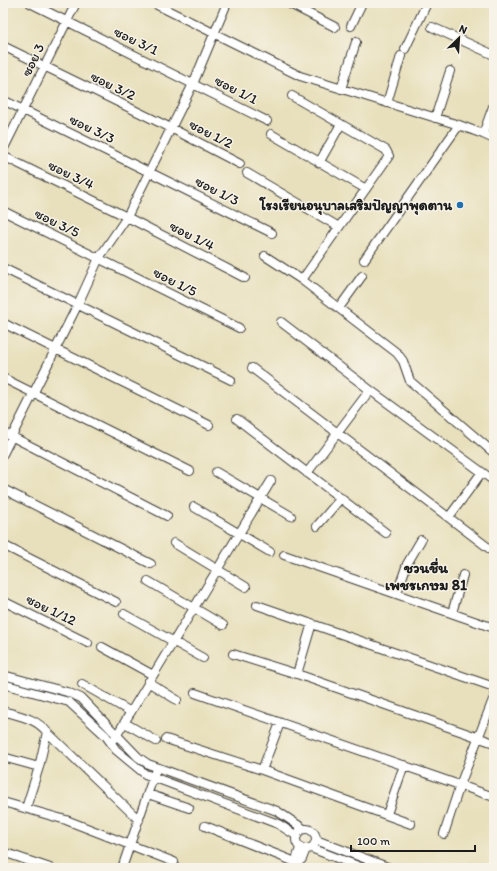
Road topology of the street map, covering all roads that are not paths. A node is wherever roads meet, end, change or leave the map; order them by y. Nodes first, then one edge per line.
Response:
1 (30, 3) edge
2 (76, 3) edge
3 (153, 3) edge
4 (227, 3) edge
5 (288, 3) edge
6 (362, 3) edge
7 (427, 3) edge
8 (67, 22) junction
9 (351, 26) dead end
10 (335, 27) dead end
11 (432, 27) dead end
12 (214, 32) junction
13 (356, 42) dead end
14 (3, 46) edge
15 (494, 55) edge
16 (44, 67) junction
17 (450, 71) dead end
18 (193, 84) junction
19 (341, 89) junction
20 (292, 96) dead end
21 (3, 100) edge
22 (387, 103) junction
23 (494, 104) edge
24 (23, 110) junction
25 (435, 118) junction
26 (267, 121) dead end
27 (341, 124) junction
28 (458, 125) junction
29 (171, 128) junction
30 (271, 134) dead end
31 (483, 134) junction
32 (494, 139) edge
33 (3, 150) edge
34 (3, 156) edge
35 (319, 163) junction
36 (240, 164) dead end
37 (149, 172) junction
38 (248, 173) dead end
39 (366, 189) junction
40 (3, 212) edge
41 (127, 217) junction
42 (339, 227) junction
43 (272, 233) dead end
44 (265, 256) dead end
45 (99, 258) junction
46 (364, 260) dead end
47 (3, 268) edge
48 (362, 276) dead end
49 (245, 278) dead end
50 (302, 280) junction
51 (78, 304) junction
52 (339, 308) junction
53 (3, 322) edge
54 (281, 322) dead end
55 (239, 328) dead end
56 (55, 349) junction
57 (252, 368) dead end
58 (3, 378) edge
59 (231, 380) dead end
60 (370, 390) junction
61 (33, 393) junction
62 (237, 419) dead end
63 (209, 425) dead end
64 (3, 432) edge
65 (337, 433) junction
66 (12, 436) junction
67 (494, 453) edge
68 (3, 454) edge
69 (190, 471) dead end
70 (216, 472) dead end
71 (482, 472) junction
72 (307, 473) junction
73 (271, 481) dead end
74 (494, 481) edge
75 (3, 489) edge
76 (260, 498) junction
77 (341, 498) junction
78 (194, 507) dead end
79 (167, 516) dead end
80 (291, 516) dead end
81 (449, 516) junction
82 (317, 526) dead end
83 (239, 533) junction
84 (386, 533) dead end
85 (421, 540) dead end
86 (174, 543) dead end
87 (3, 545) edge
88 (270, 552) dead end
89 (494, 552) edge
90 (284, 555) dead end
91 (151, 564) dead end
92 (217, 569) junction
93 (463, 575) dead end
94 (148, 581) dead end
95 (246, 587) dead end
96 (397, 594) junction
97 (3, 601) edge
98 (116, 602) dead end
99 (257, 605) dead end
100 (194, 607) junction
101 (452, 613) junction
102 (124, 614) dead end
103 (312, 623) junction
104 (223, 625) dead end
105 (494, 628) edge
106 (173, 641) junction
107 (88, 642) dead end
108 (102, 647) dead end
109 (233, 654) dead end
110 (203, 658) dead end
111 (297, 674) junction
112 (3, 675) edge
113 (150, 679) junction
114 (3, 684) edge
115 (82, 684) dead end
116 (494, 687) edge
117 (196, 693) dead end
118 (494, 698) edge
119 (177, 700) dead end
120 (3, 712) edge
121 (130, 712) junction
122 (125, 723) junction
123 (280, 723) junction
124 (47, 732) junction
125 (117, 735) junction
126 (478, 738) junction
127 (166, 739) dead end
128 (156, 741) dead end
129 (111, 743) junction
130 (494, 743) edge
131 (3, 757) edge
132 (404, 765) junction
133 (38, 767) junction
134 (157, 768) junction
135 (262, 770) junction
136 (154, 777) junction
137 (460, 785) junction
138 (148, 794) junction
139 (494, 798) edge
140 (3, 802) edge
141 (26, 808) junction
142 (189, 808) dead end
143 (387, 814) junction
144 (139, 820) junction
145 (411, 824) dead end
146 (205, 826) dead end
147 (304, 830) junction
148 (444, 834) dead end
149 (296, 836) junction
150 (316, 840) junction
151 (130, 845) junction
152 (306, 848) junction
153 (3, 852) edge
154 (362, 858) junction
155 (174, 862) dead end
156 (297, 865) edge
157 (361, 867) edge
158 (50, 868) edge
159 (122, 868) edge
160 (390, 868) edge

1 - 8 street, ซอย 3/1
2 - 8 street, ซอย 3
3 - 12 street
4 - 12 street
5 - 10 street
6 - 9 street
7 - 22 street
8 - 16 street, ซอย 3
8 - 18 street, ซอย 3/1
11 - 15 street
12 - 18 street
12 - 19 street
13 - 19 street
14 - 16 street, ซอย 3/2
16 - 24 street, ซอย 3
16 - 29 street, ซอย 3/2
17 - 25 street
18 - 26 street, ซอย 1/1
18 - 29 street
19 - 22 street
20 - 27 street
21 - 24 street, ซอย 3/3
22 - 25 street
23 - 31 street
24 - 33 street, ซอย 3
24 - 37 street, ซอย 3/3
25 - 28 street
27 - 35 street
27 - 39 street
28 - 31 street
28 - 46 street
29 - 36 street, ซอย 1/2
29 - 37 street
30 - 35 street
31 - 32 street
34 - 41 street, ซอย 3/4
35 - 39 street
37 - 41 street
37 - 43 street, ซอย 1/3
38 - 42 street
39 - 42 street
40 - 45 street, ซอย 3/5
41 - 45 street
41 - 49 street, ซอย 1/4
42 - 50 street
44 - 50 street
45 - 51 street
45 - 55 street, ซอย 1/5
47 - 51 street
48 - 52 street
50 - 52 street
51 - 56 street
51 - 59 street
52 - 67 street
53 - 56 street
54 - 60 street
56 - 61 street
56 - 63 street
57 - 65 street
58 - 61 street
60 - 65 street
60 - 71 street
61 - 66 street
61 - 69 street
62 - 72 street
64 - 66 street
65 - 72 street
65 - 81 street
66 - 68 street
66 - 79 street
70 - 76 street
71 - 74 street
71 - 81 street
72 - 77 street
73 - 76 street
75 - 91 street
76 - 80 street
76 - 83 street
77 - 82 street
77 - 84 street
78 - 83 street
81 - 89 street
83 - 88 street
83 - 92 street
85 - 96 street
86 - 92 street
87 - 98 street
90 - 96 street
92 - 95 street
92 - 100 street
93 - 101 street
94 - 100 street
96 - 101 street
97 - 107 street, ซอย 1/12
99 - 103 street
100 - 104 street
100 - 106 street
101 - 105 street
102 - 106 street
103 - 111 street
103 - 116 street
106 - 110 street
106 - 113 street
108 - 113 street
109 - 111 street
111 - 126 street
112 - 125 street
113 - 119 street
113 - 121 street
114 - 129 street
115 - 121 street
117 - 123 street
118 - 126 street
120 - 124 street
121 - 122 street
122 - 125 street
122 - 128 street
123 - 132 street
123 - 135 street
124 - 133 street
124 - 144 street
125 - 129 street
125 - 134 street
126 - 130 street
126 - 137 street
127 - 135 street
129 - 136 street
131 - 133 street
132 - 137 street
132 - 143 street
133 - 141 street
134 - 136 street
134 - 147 street
135 - 143 street
136 - 138 street
136 - 149 street
137 - 139 street
137 - 148 street
138 - 142 street
138 - 144 street
140 - 141 street
141 - 151 street
143 - 145 street
144 - 151 street
146 - 156 street
147 - 149 street
147 - 150 street
149 - 152 street
150 - 152 street
150 - 154 street
151 - 155 street
151 - 159 street
152 - 156 street
152 - 157 street
153 - 158 street
154 - 157 street
154 - 160 street

